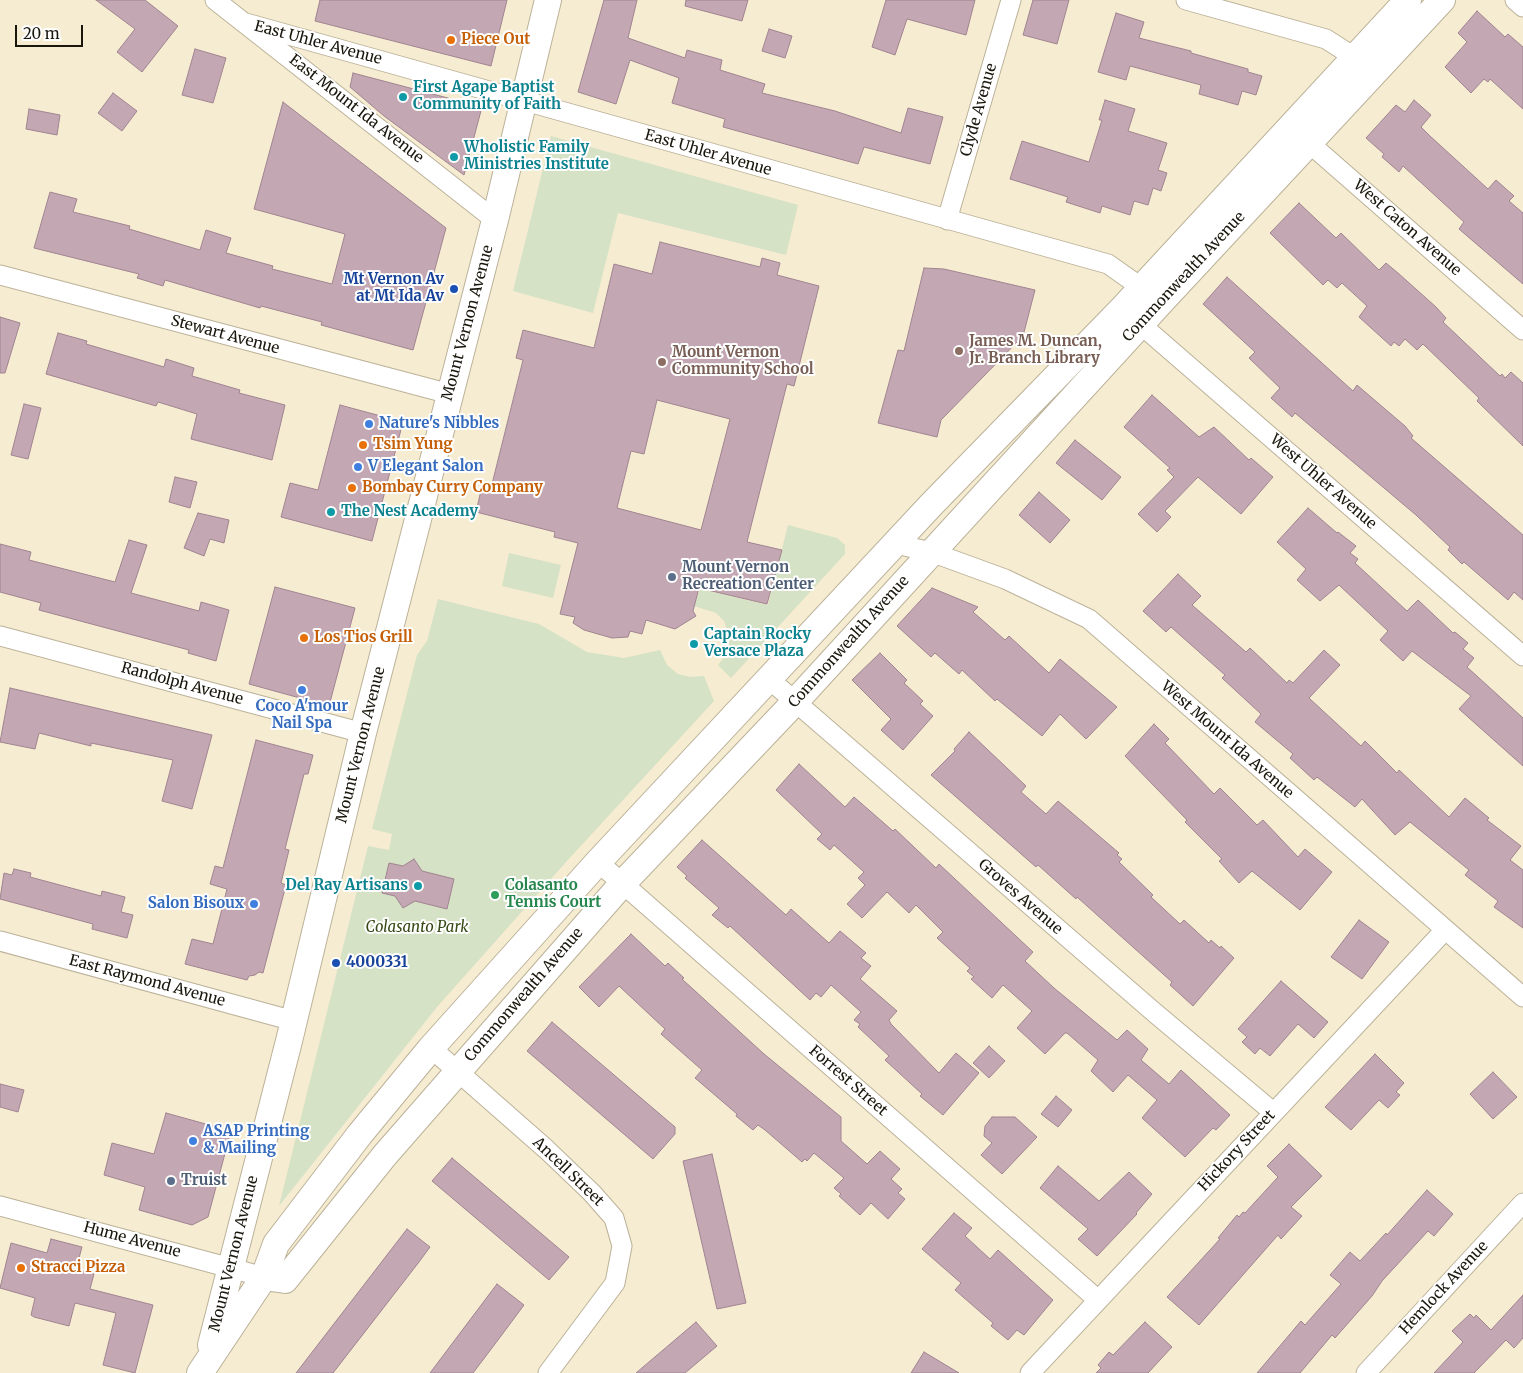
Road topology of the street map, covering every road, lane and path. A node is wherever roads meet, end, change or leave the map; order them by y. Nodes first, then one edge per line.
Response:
1 (215, 0) edge
2 (548, 0) edge
3 (1011, 0) edge
4 (1186, 0) edge
5 (1408, 0) edge
6 (1442, 0) edge
7 (1515, 0) edge
8 (1523, 7) edge
9 (246, 23) junction
10 (1366, 64) junction
11 (523, 100) junction
12 (1300, 135) junction
13 (496, 220) junction
14 (947, 220) junction
15 (0, 275) edge
16 (1151, 295) junction
17 (1132, 316) junction
18 (1523, 330) edge
19 (450, 394) junction
20 (896, 544) junction
21 (931, 552) junction
22 (0, 636) edge
23 (1523, 656) edge
24 (769, 679) junction
25 (794, 703) junction
26 (363, 733) junction
27 (598, 862) junction
28 (623, 883) junction
29 (1445, 930) junction
30 (0, 941) edge
31 (1523, 997) edge
32 (294, 1021) junction
33 (431, 1048) junction
34 (458, 1071) junction
35 (1273, 1112) junction
36 (360, 1134) junction
37 (385, 1155) junction
38 (1523, 1204) edge
39 (0, 1206) edge
40 (231, 1266) junction
41 (264, 1277) junction
42 (1098, 1300) junction
43 (204, 1370) edge
44 (548, 1373) edge
45 (1030, 1373) edge
46 (1366, 1373) edge

1 - 9 street, East Mount Ida Avenue
2 - 11 street, Mount Vernon Avenue
3 - 14 street, Clyde Avenue
4 - 10 street
5 - 10 street, Commonwealth Avenue
6 - 10 street, Commonwealth Avenue
7 - 8 street
9 - 11 street, East Uhler Avenue
9 - 13 street, East Mount Ida Avenue
10 - 12 street, Commonwealth Avenue
11 - 13 street, Mount Vernon Avenue
11 - 14 street, East Uhler Avenue
12 - 16 street, Commonwealth Avenue
12 - 18 street, West Caton Avenue
13 - 19 street, Mount Vernon Avenue
14 - 16 street, East Uhler Avenue
15 - 19 street, Stewart Avenue
16 - 17 street, Commonwealth Avenue
17 - 20 street, Commonwealth Avenue
17 - 21 street, Commonwealth Avenue
17 - 23 street, West Uhler Avenue
19 - 26 street, Mount Vernon Avenue
20 - 21 street, West Mount Ida Avenue
20 - 24 street, Commonwealth Avenue
21 - 25 street, Commonwealth Avenue
21 - 29 street, West Mount Ida Avenue
22 - 26 street, Randolph Avenue
24 - 25 street, Groves Avenue
24 - 27 street, Commonwealth Avenue
25 - 28 street, Commonwealth Avenue
25 - 35 street, Groves Avenue
26 - 32 street, Mount Vernon Avenue
27 - 28 street, Forrest Street
27 - 33 street, Commonwealth Avenue
28 - 34 street, Commonwealth Avenue
28 - 42 street, Forrest Street
29 - 31 street, West Mount Ida Avenue
29 - 35 street, Hickory Street
30 - 32 street, East Raymond Avenue
32 - 40 street, Mount Vernon Avenue
33 - 34 street, Ancell Street
33 - 36 street, Commonwealth Avenue
34 - 37 street, Commonwealth Avenue
34 - 44 street, Ancell Street
35 - 42 street, Hickory Street
36 - 37 street
36 - 41 street, Commonwealth Avenue
37 - 41 street, Commonwealth Avenue
38 - 46 street, Hemlock Avenue
39 - 40 street, Hume Avenue
40 - 41 street, Hume Avenue
40 - 43 street, Mount Vernon Avenue
41 - 43 street, Commonwealth Avenue
42 - 45 street, Hickory Street

